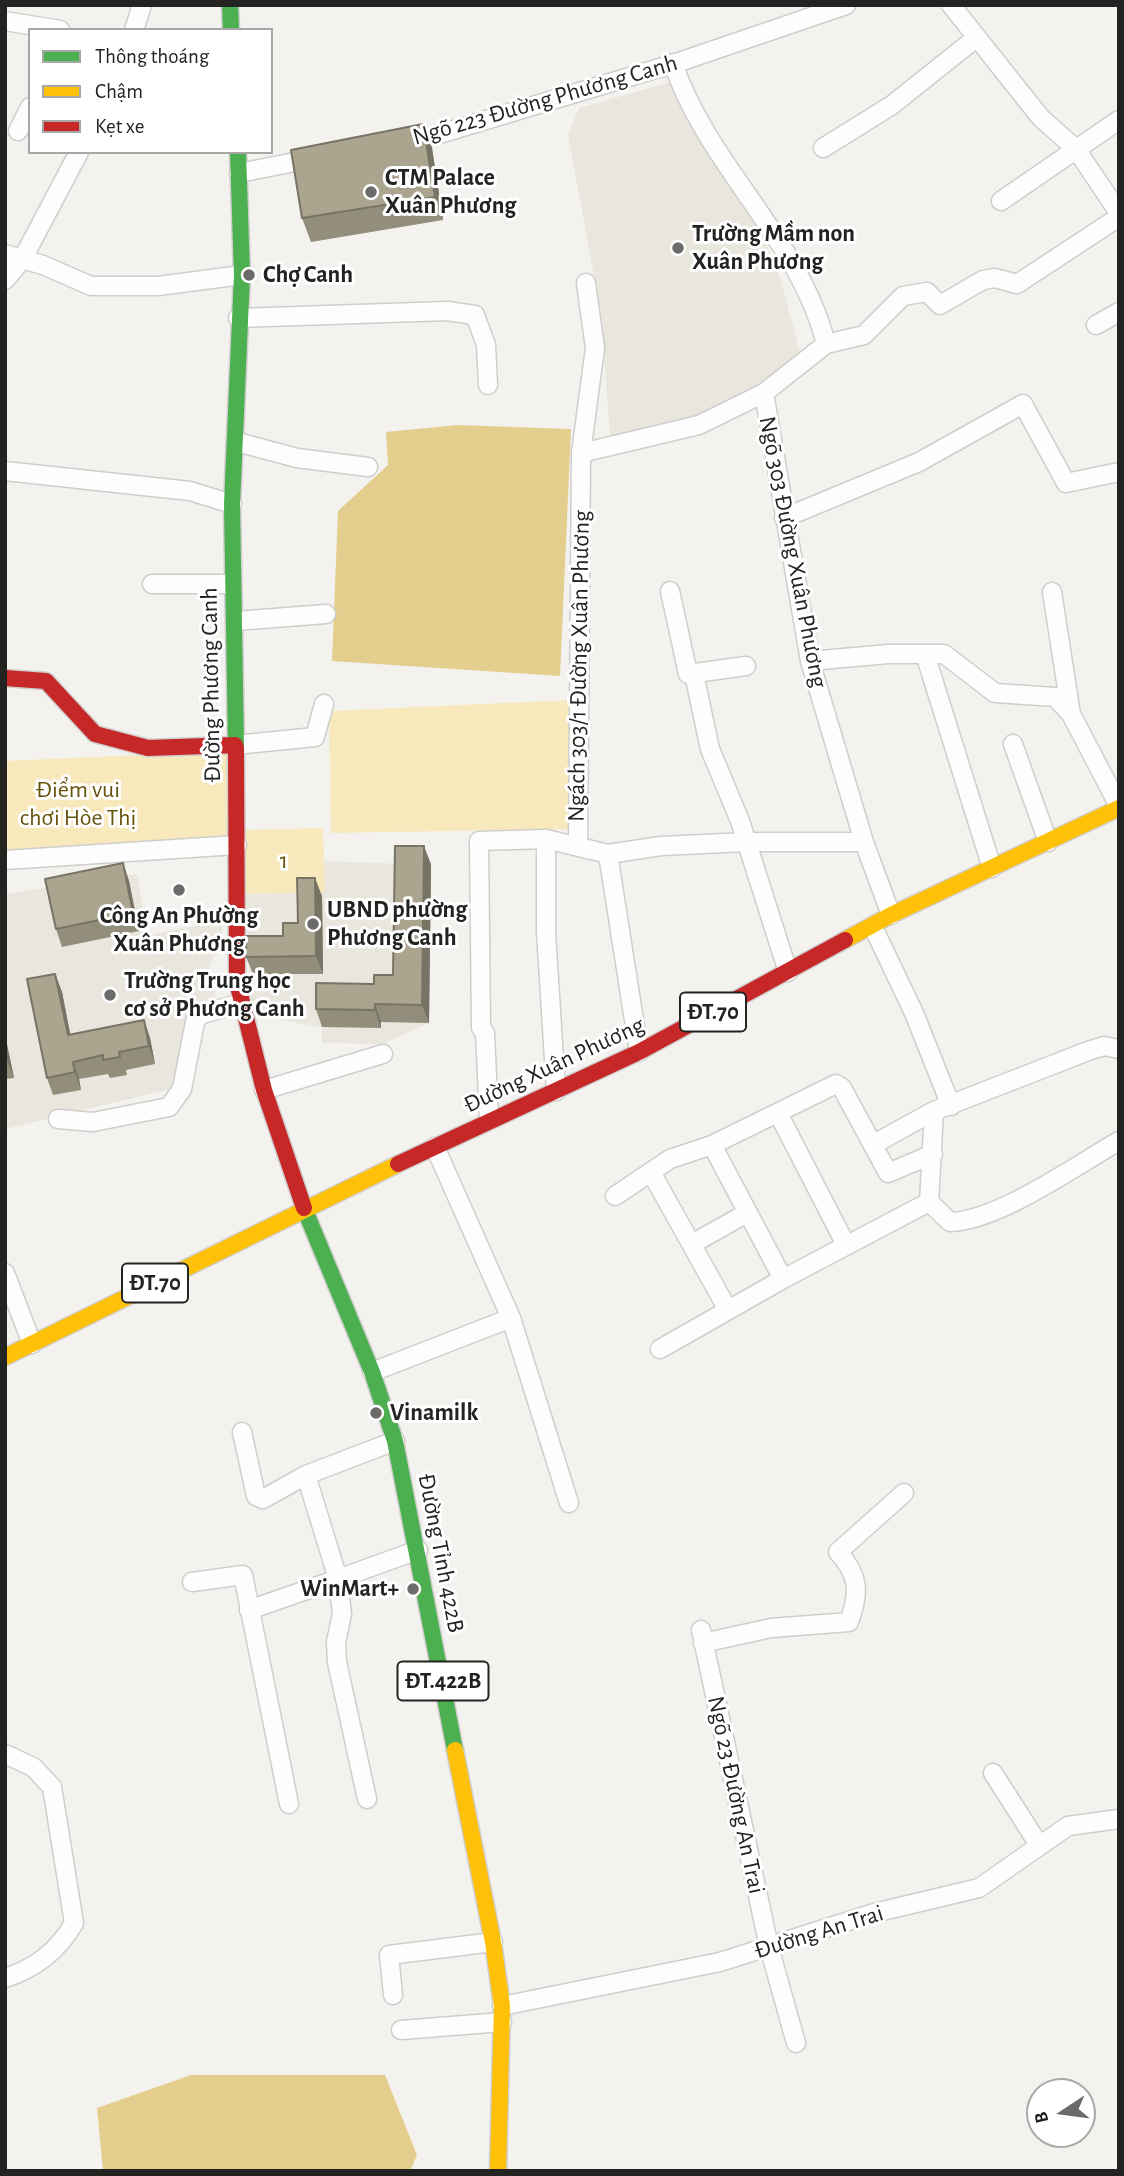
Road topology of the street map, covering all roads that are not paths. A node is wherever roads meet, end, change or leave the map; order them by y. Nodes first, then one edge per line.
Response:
1 (142, 5) edge
2 (230, 5) edge
3 (846, 5) edge
4 (951, 5) edge
5 (5, 21) edge
6 (50, 28) edge
7 (135, 28) edge
8 (231, 28) edge
9 (976, 38) junction
10 (673, 63) junction
11 (28, 111) edge
12 (1119, 120) edge
13 (18, 131) dead end
14 (381, 146) edge
15 (823, 148) dead end
16 (1076, 149) junction
17 (78, 154) edge
18 (238, 154) edge
19 (330, 155) edge
20 (239, 173) junction
21 (1001, 201) dead end
22 (1119, 215) edge
23 (13, 257) edge
24 (242, 275) junction
25 (5, 280) edge
26 (586, 284) dead end
27 (1119, 312) edge
28 (238, 318) junction
29 (1096, 325) dead end
30 (826, 344) junction
31 (488, 385) dead end
32 (764, 393) junction
33 (237, 442) junction
34 (581, 453) junction
35 (368, 467) dead end
36 (5, 471) edge
37 (1119, 472) edge
38 (232, 504) junction
39 (784, 518) junction
40 (152, 584) dead end
41 (232, 584) junction
42 (670, 591) dead end
43 (1052, 592) dead end
44 (326, 614) dead end
45 (236, 621) junction
46 (925, 654) junction
47 (810, 661) junction
48 (746, 666) dead end
49 (694, 674) junction
50 (5, 678) edge
51 (324, 704) dead end
52 (1070, 714) junction
53 (1013, 744) dead end
54 (234, 746) junction
55 (1119, 807) edge
56 (546, 839) junction
57 (746, 842) junction
58 (864, 842) junction
59 (1048, 842) junction
60 (237, 845) junction
61 (578, 847) junction
62 (608, 854) junction
63 (5, 860) edge
64 (992, 868) junction
65 (891, 915) junction
66 (873, 927) junction
67 (788, 972) junction
68 (240, 1003) junction
69 (1119, 1049) edge
70 (639, 1052) junction
71 (383, 1054) dead end
72 (264, 1090) junction
73 (556, 1091) junction
74 (951, 1106) junction
75 (934, 1111) junction
76 (778, 1113) junction
77 (58, 1119) dead end
78 (489, 1119) junction
79 (1119, 1141) edge
80 (712, 1144) junction
81 (874, 1144) junction
82 (435, 1147) junction
83 (933, 1154) junction
84 (651, 1172) junction
85 (615, 1196) dead end
86 (929, 1202) junction
87 (304, 1208) junction
88 (747, 1213) junction
89 (692, 1244) junction
90 (846, 1245) junction
91 (5, 1273) edge
92 (783, 1279) junction
93 (728, 1310) junction
94 (511, 1318) junction
95 (32, 1345) junction
96 (660, 1349) dead end
97 (5, 1357) edge
98 (372, 1372) junction
99 (242, 1432) dead end
100 (395, 1441) junction
101 (306, 1475) junction
102 (904, 1493) dead end
103 (569, 1503) dead end
104 (418, 1550) junction
105 (338, 1579) junction
106 (192, 1583) dead end
107 (249, 1610) junction
108 (5, 1754) edge
109 (993, 1773) dead end
110 (368, 1799) dead end
111 (289, 1804) dead end
112 (1118, 1821) edge
113 (1040, 1845) junction
114 (493, 1942) junction
115 (769, 1947) junction
116 (5, 1978) edge
117 (393, 1995) dead end
118 (502, 2014) junction
119 (401, 2030) dead end
120 (796, 2043) dead end
121 (498, 2171) edge

1 - 7 street
2 - 8 main road
3 - 10 street, Ngõ 223 Đường Phương Canh
4 - 9 street
5 - 6 street
9 - 15 street
9 - 16 street
10 - 14 street, Ngõ 223 Đường Phương Canh
10 - 30 street
11 - 13 street
12 - 16 street
16 - 21 street
16 - 22 street
17 - 23 street
18 - 20 main road, Đường Phương Canh
19 - 20 street
20 - 24 main road, Đường Phương Canh
22 - 30 street, Ngõ 303 Đường Xuân Phương
23 - 24 street
23 - 25 street
24 - 28 main road, Đường Phương Canh
26 - 34 street, Ngách 303/1 Đường Xuân Phương
27 - 29 street
28 - 31 street
28 - 33 main road, Đường Phương Canh
30 - 32 street, Ngõ 303 Đường Xuân Phương
32 - 34 street
32 - 39 street, Ngõ 303 Đường Xuân Phương
33 - 35 street
33 - 38 main road, Đường Phương Canh
34 - 61 street, Ngách 303/1 Đường Xuân Phương
36 - 38 street
37 - 39 street
38 - 41 main road, Đường Phương Canh
39 - 47 street, Ngõ 303 Đường Xuân Phương
40 - 41 street
41 - 45 main road, Đường Phương Canh
42 - 49 street
43 - 52 street
44 - 45 street
45 - 54 main road, Đường Phương Canh
46 - 47 street
46 - 52 street
46 - 64 street
47 - 58 street, Ngõ 303 Đường Xuân Phương
48 - 49 street
49 - 57 street
50 - 54 main road
51 - 54 street
52 - 55 street
53 - 59 street
54 - 60 main road, Đường Phương Canh
55 - 59 main road, Đường Xuân Phương / ĐT.70
56 - 61 street
56 - 73 street
56 - 78 street
57 - 58 street, Ngách 303/1 Đường Xuân Phương
57 - 62 street, Ngách 303/1 Đường Xuân Phương
57 - 67 street
58 - 65 street, Ngõ 303 Đường Xuân Phương
59 - 64 main road, Đường Xuân Phương / ĐT.70
60 - 63 street
60 - 68 main road, Đường Phương Canh
61 - 62 street, Ngách 303/1 Đường Xuân Phương
62 - 70 street
64 - 65 main road, Đường Xuân Phương / ĐT.70
65 - 66 main road, Đường Xuân Phương / ĐT.70
66 - 67 main road, Đường Xuân Phương / ĐT.70
66 - 74 street
67 - 70 main road, Đường Xuân Phương / ĐT.70
68 - 72 main road, Đường Phương Canh
68 - 77 street
69 - 74 street
70 - 73 main road, Đường Xuân Phương / ĐT.70
71 - 72 street
72 - 87 main road, Đường Phương Canh
73 - 78 main road, Đường Xuân Phương / ĐT.70
74 - 75 street
75 - 81 street
75 - 83 street
76 - 80 street
76 - 81 street
76 - 90 street
78 - 82 main road, Đường Xuân Phương / ĐT.70
79 - 86 street
80 - 84 street
80 - 88 street
81 - 83 street
82 - 87 main road, Đường Xuân Phương / ĐT.70
82 - 94 street
83 - 86 street
84 - 85 street
84 - 89 street
86 - 90 street
87 - 95 main road, Đường Xuân Phương / ĐT.70
87 - 98 main road, Đường Tỉnh 422B / ĐT.422B
88 - 89 street
88 - 92 street
89 - 93 street
90 - 92 street
91 - 95 street
92 - 93 street
93 - 96 street
94 - 98 street
94 - 103 street
95 - 97 main road, Đường Xuân Phương / ĐT.70
98 - 100 main road, Đường Tỉnh 422B / ĐT.422B
99 - 101 street
100 - 101 street
100 - 104 main road, Đường Tỉnh 422B / ĐT.422B
101 - 105 street
102 - 115 street, Ngõ 23 Đường An Trai
104 - 105 street
104 - 114 main road, Đường Tỉnh 422B / ĐT.422B
105 - 107 street
105 - 110 street
106 - 107 street
107 - 111 street
108 - 116 street
109 - 113 street
112 - 113 street, Đường An Trai
113 - 115 street, Đường An Trai
114 - 117 street
114 - 118 main road, Đường Tỉnh 422B / ĐT.422B
115 - 118 street, Đường An Trai
115 - 120 street, Ngõ 23 Đường An Trai
118 - 119 street, Đường An Trai
118 - 121 main road, Đường Tỉnh 422B / ĐT.422B

